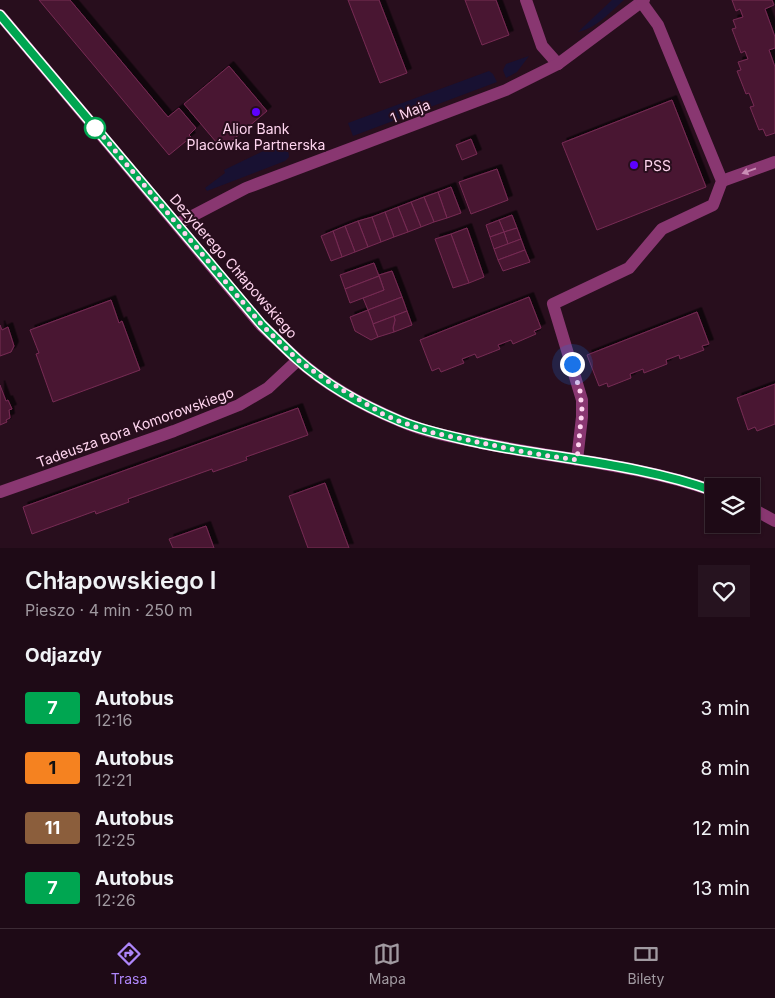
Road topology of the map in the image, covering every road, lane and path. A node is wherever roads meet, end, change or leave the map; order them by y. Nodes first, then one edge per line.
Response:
1 (526, 0) edge
2 (643, 1) edge
3 (0, 15) edge
4 (558, 64) junction
5 (775, 162) edge
6 (722, 181) junction
7 (177, 224) junction
8 (298, 360) junction
9 (577, 460) junction
10 (705, 488) edge
11 (0, 492) edge
12 (760, 513) edge
13 (775, 521) edge

1 - 4 street
2 - 4 street, 1 Maja
2 - 6 street, 1 Maja
3 - 7 street, Dezyderego Chłapowskiego
4 - 7 street, 1 Maja
5 -> 6 street
6 - 9 street
7 - 8 street, Dezyderego Chłapowskiego
8 - 9 street, Dezyderego Chłapowskiego
8 - 11 street, Tadeusza Bora Komorowskiego
9 - 10 street, Dezyderego Chłapowskiego
12 - 13 street

